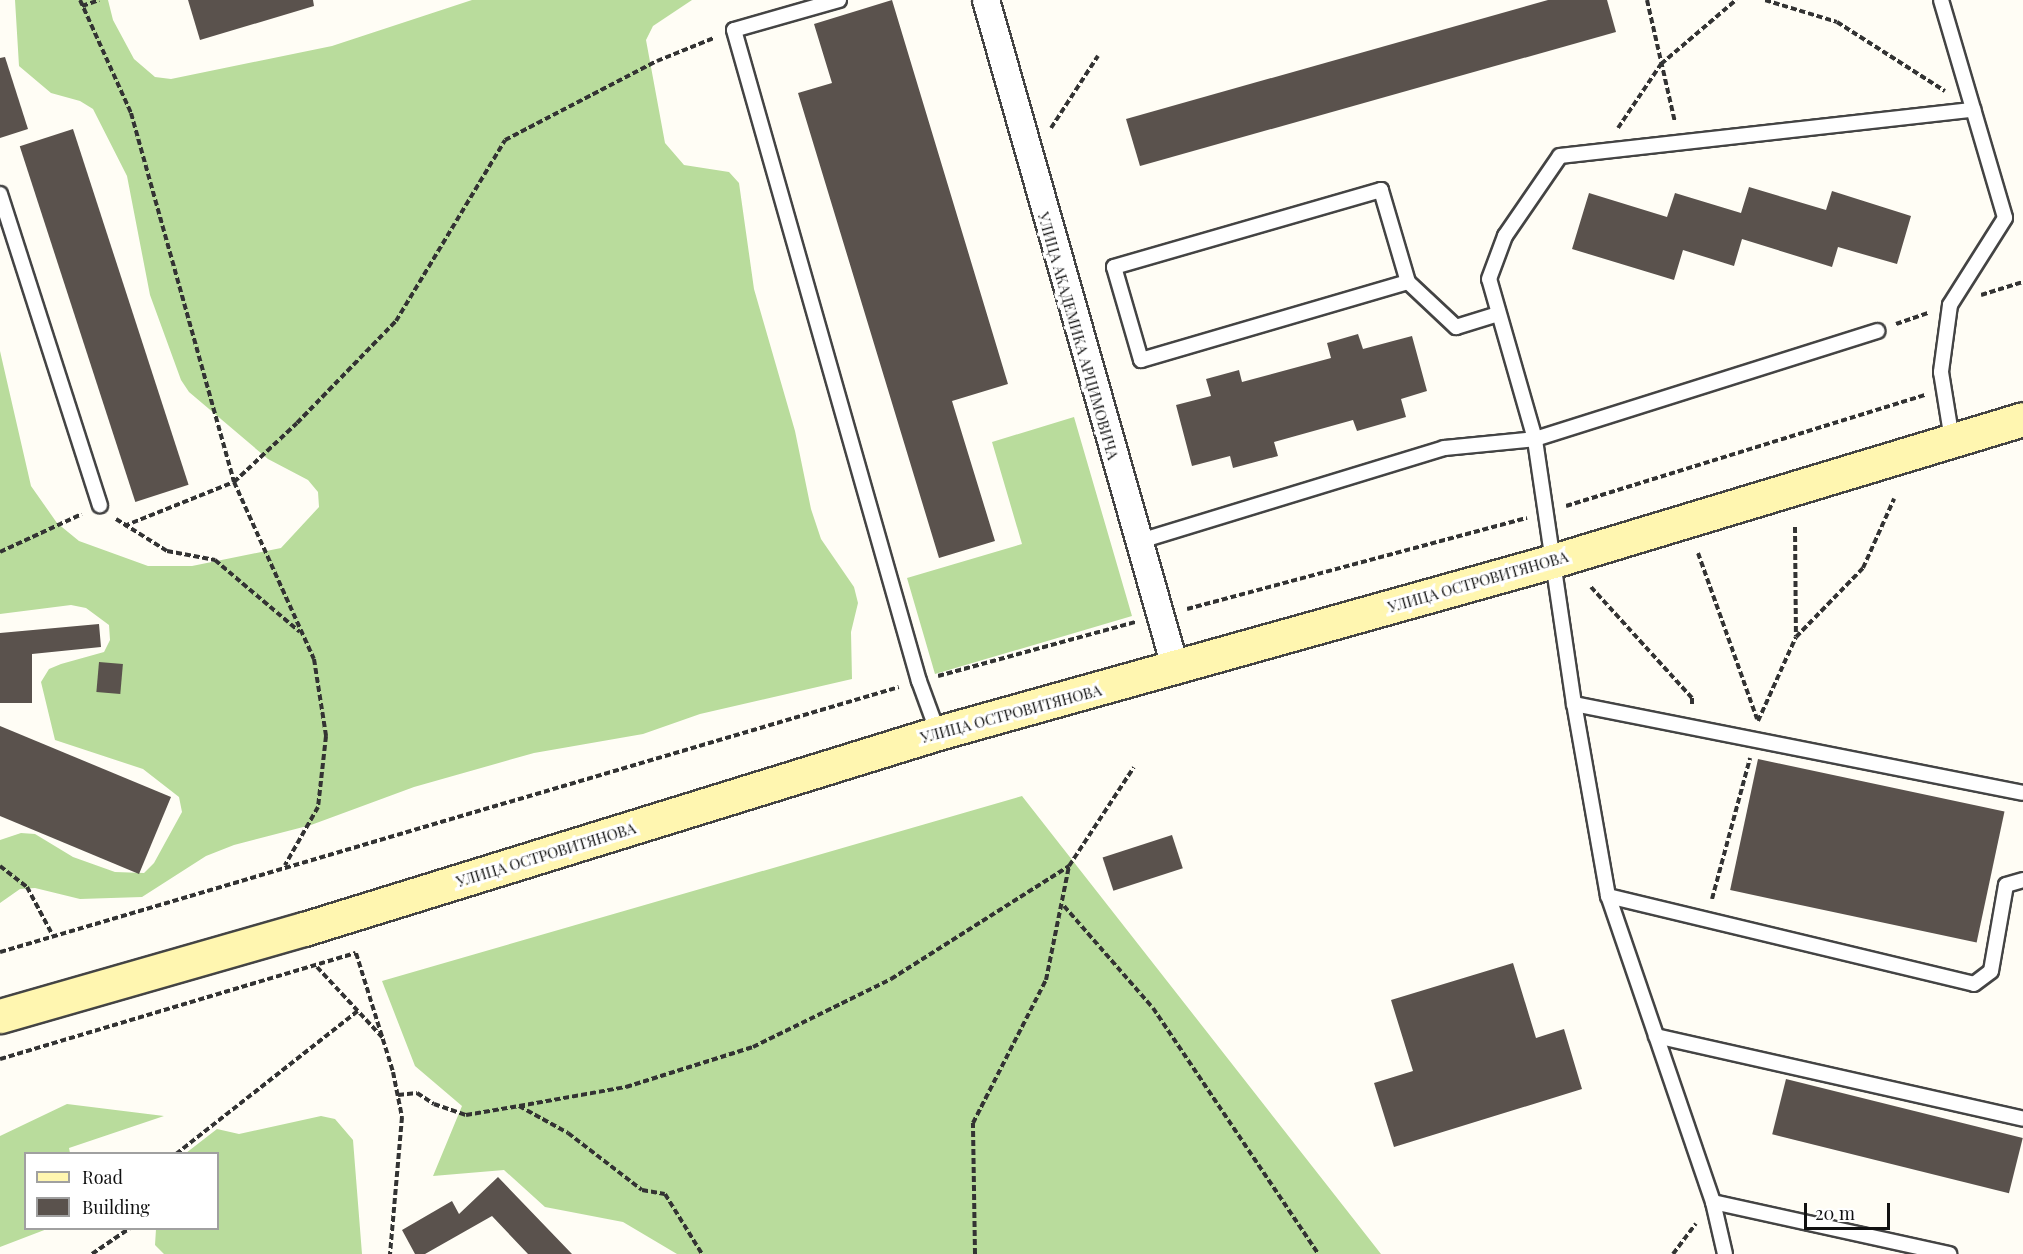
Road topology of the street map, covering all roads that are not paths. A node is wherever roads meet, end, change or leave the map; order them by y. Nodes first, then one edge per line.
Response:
1 (839, 0) edge
2 (986, 0) edge
3 (1941, 0) edge
4 (1973, 110) junction
5 (0, 194) edge
6 (1408, 282) junction
7 (1498, 314) junction
8 (1877, 331) road end
9 (2023, 419) edge
10 (1535, 439) junction
11 (1952, 440) junction
12 (100, 505) road end
13 (1137, 542) junction
14 (1553, 561) junction
15 (1176, 670) junction
16 (1574, 704) junction
17 (938, 733) junction
18 (2022, 793) edge
19 (2023, 880) edge
20 (1608, 896) junction
21 (0, 1016) edge
22 (1656, 1036) junction
23 (2023, 1119) edge
24 (1713, 1202) junction
25 (1725, 1254) edge
26 (1949, 1254) edge

1 - 17 lane
2 - 13 street, УЛИЦА АКАДЕМИКА АРЦИМОВИЧА
3 - 4 lane
4 - 7 lane
4 - 11 lane
5 - 12 lane
6 - 6 lane
6 - 7 lane
7 - 10 lane
8 - 10 lane
9 - 11 main road, УЛИЦА ОСТРОВИТЯНОВА
10 - 13 lane
10 - 14 lane
11 - 14 main road, УЛИЦА ОСТРОВИТЯНОВА
13 - 15 street, УЛИЦА АКАДЕМИКА АРЦИМОВИЧА
14 - 15 main road, УЛИЦА ОСТРОВИТЯНОВА
14 - 16 lane
15 - 17 main road, УЛИЦА ОСТРОВИТЯНОВА
16 - 18 lane
16 - 20 lane
17 - 21 main road, УЛИЦА ОСТРОВИТЯНОВА
19 - 20 lane
20 - 22 lane
22 - 23 lane
22 - 24 lane
24 - 25 lane
24 - 26 lane

